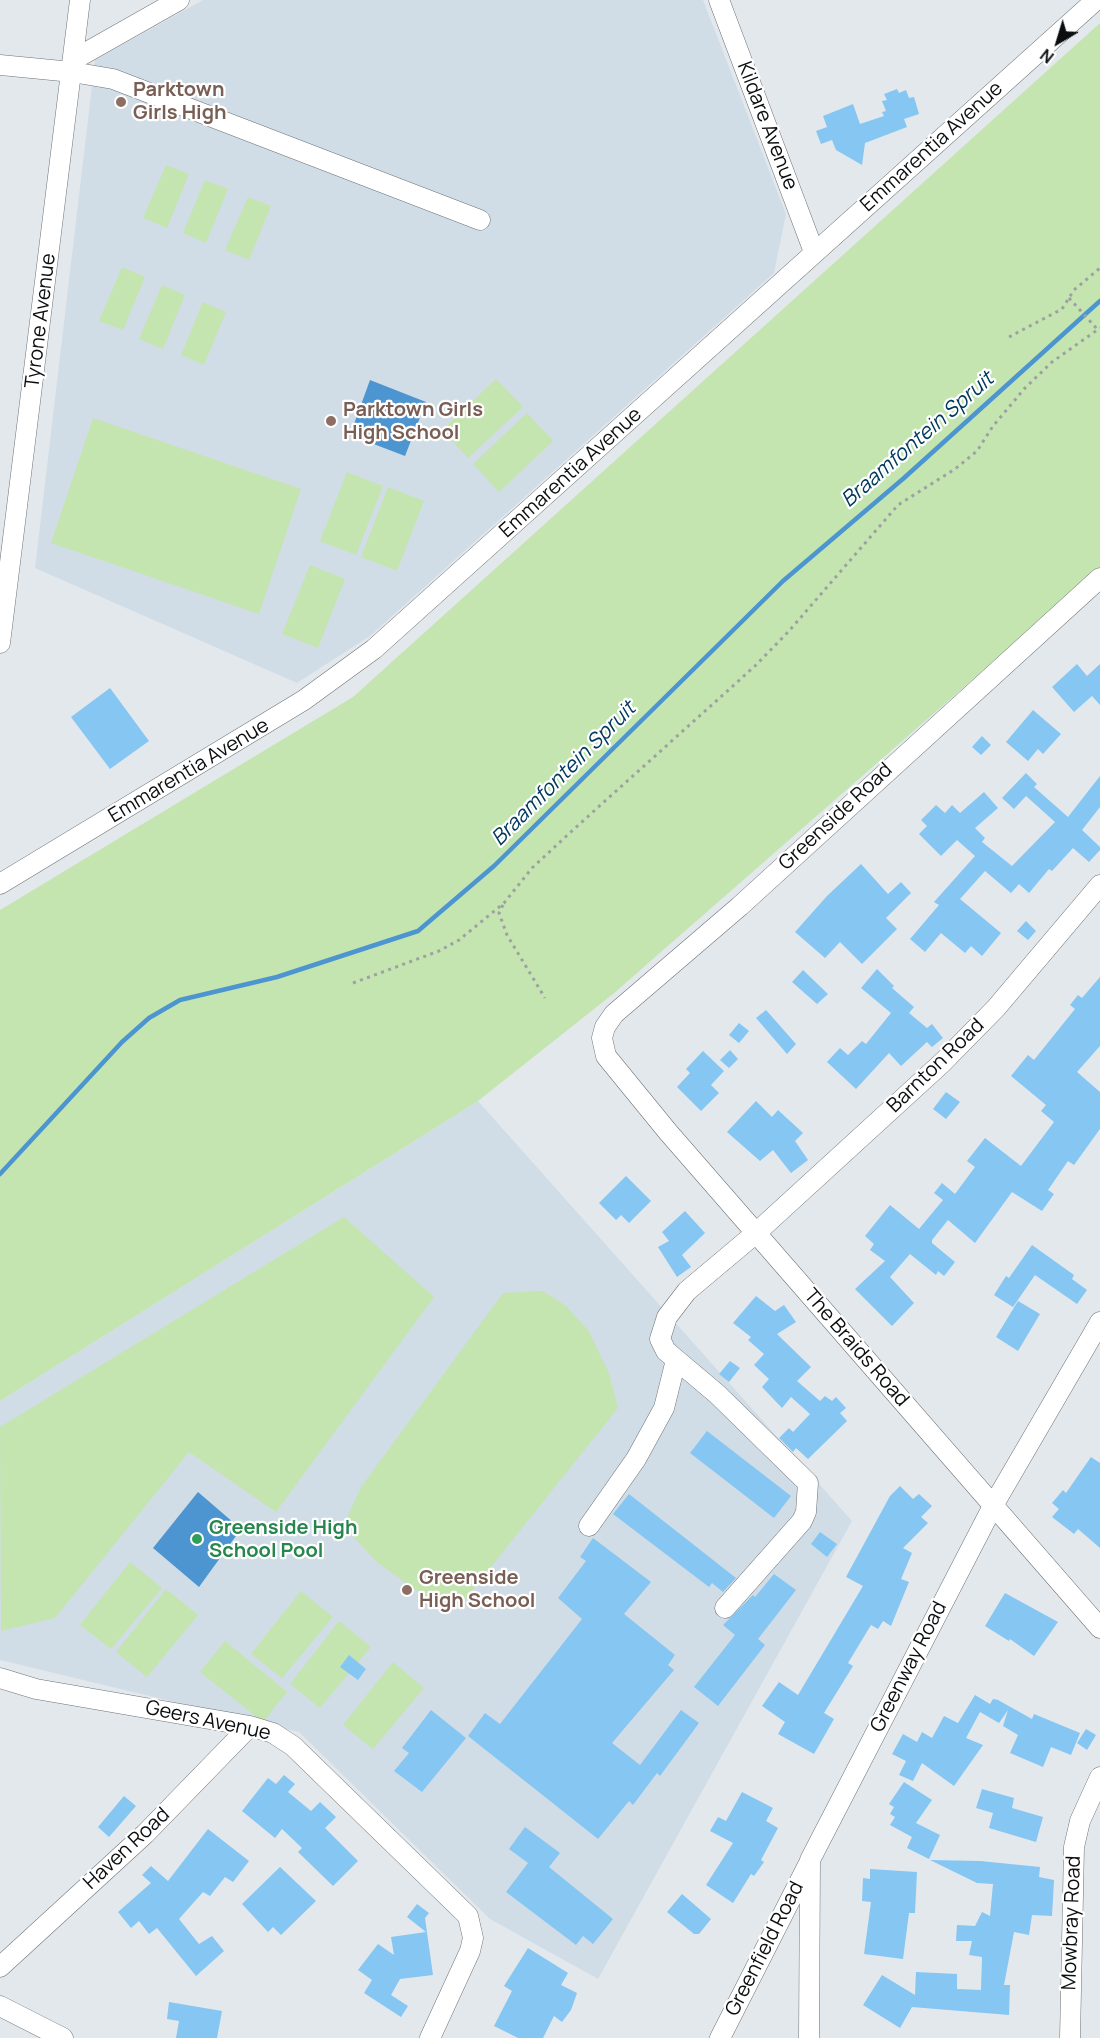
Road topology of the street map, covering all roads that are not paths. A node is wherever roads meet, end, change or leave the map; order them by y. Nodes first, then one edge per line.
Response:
1 (80, 0) edge
2 (180, 0) edge
3 (719, 0) edge
4 (1095, 0) edge
5 (0, 65) edge
6 (72, 66) junction
7 (480, 220) dead end
8 (814, 252) junction
9 (1100, 578) edge
10 (3, 598) edge
11 (0, 643) edge
12 (0, 884) edge
13 (1100, 885) edge
14 (614, 1067) joint
15 (756, 1233) junction
16 (1100, 1322) edge
17 (676, 1360) junction
18 (994, 1504) junction
19 (589, 1526) dead end
20 (725, 1608) dead end
21 (1100, 1628) edge
22 (0, 1678) edge
23 (250, 1726) junction
24 (1100, 1777) edge
25 (810, 1860) junction
26 (0, 1967) edge
27 (0, 2006) edge
28 (63, 2038) edge
29 (430, 2038) edge
30 (720, 2038) edge
31 (809, 2038) edge
32 (1070, 2038) edge

1 - 6 street, Tyrone Avenue
2 - 6 street
3 - 8 street, Kildare Avenue
4 - 8 street, Emmarentia Avenue
5 - 6 street
6 - 7 street
6 - 10 street, Tyrone Avenue
8 - 12 street, Emmarentia Avenue
9 - 14 street, Greenside Road
10 - 11 street, Tyrone Avenue
13 - 15 street, Barnton Road
14 - 15 street, The Braids Road
15 - 17 street, Barnton Road
15 - 18 street, The Braids Road
16 - 18 street, Greenway Road
17 - 19 street
17 - 20 street
18 - 21 street, The Braids Road
18 - 25 street, Greenway Road
22 - 23 street, Geers Avenue
23 - 26 street, Haven Road
23 - 29 street, Geers Avenue
24 - 32 street, Mowbray Road
25 - 30 street, Greenfield Road
25 - 31 street, Greenway Road
27 - 28 street

